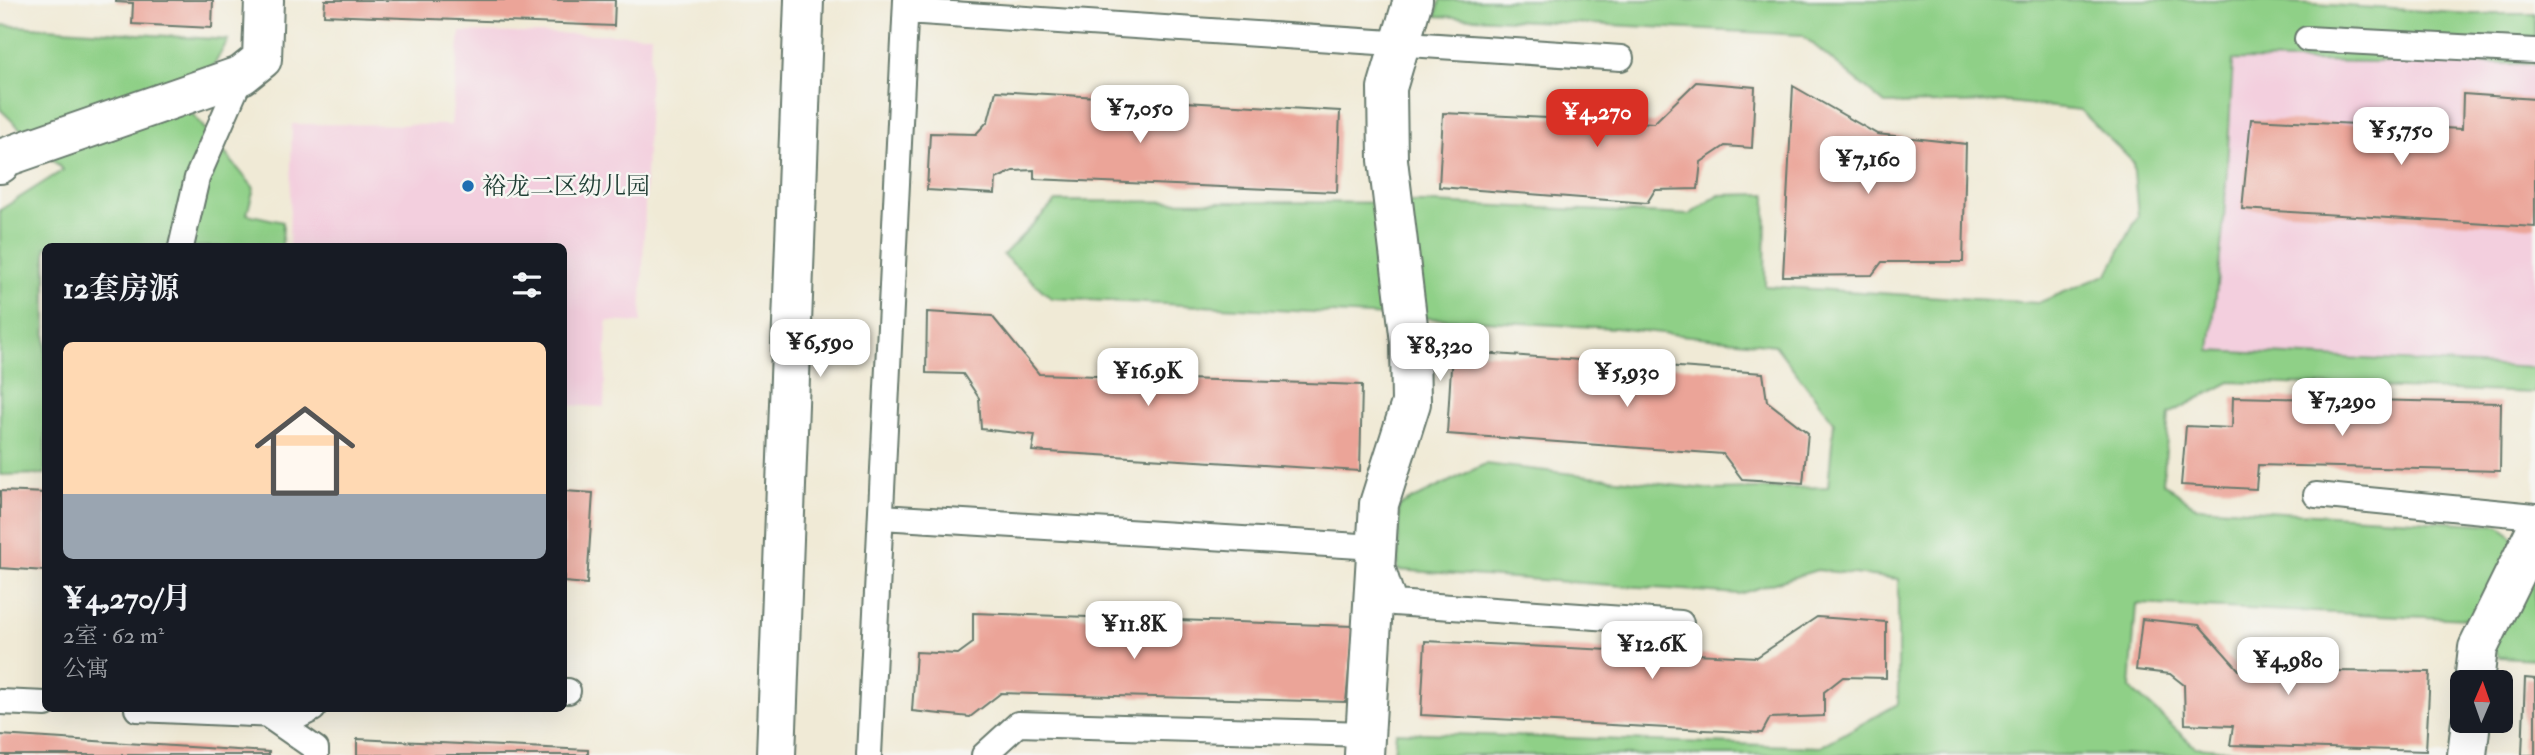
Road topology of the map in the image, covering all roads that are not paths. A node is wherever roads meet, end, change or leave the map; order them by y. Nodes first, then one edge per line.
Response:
1 (264, 0) edge
2 (804, 0) edge
3 (1413, 0) edge
4 (906, 6) edge
5 (2307, 39) dead end
6 (1401, 44) junction
7 (2535, 51) edge
8 (1621, 58) dead end
9 (242, 75) junction
10 (1, 160) edge
11 (182, 243) edge
12 (2316, 495) dead end
13 (2535, 516) edge
14 (881, 517) junction
15 (2535, 532) edge
16 (1376, 547) junction
17 (1681, 623) dead end
18 (2475, 670) edge
19 (0, 702) edge
20 (42, 704) edge
21 (262, 712) edge
22 (307, 712) edge
23 (2469, 733) edge
24 (1365, 744) edge
25 (316, 755) edge
26 (776, 755) edge
27 (869, 755) edge
28 (984, 755) edge
29 (2467, 755) edge

1 - 9 street
2 - 26 street
3 - 6 street
4 - 6 lane
4 - 14 lane
5 - 7 lane
6 - 8 lane
6 - 16 street
9 - 10 street
9 - 11 lane
12 - 13 lane
14 - 16 lane
14 - 27 lane
15 - 18 street
16 - 17 lane
16 - 24 street
19 - 20 lane
21 - 22 lane
21 - 25 lane
23 - 29 street
24 - 28 lane

